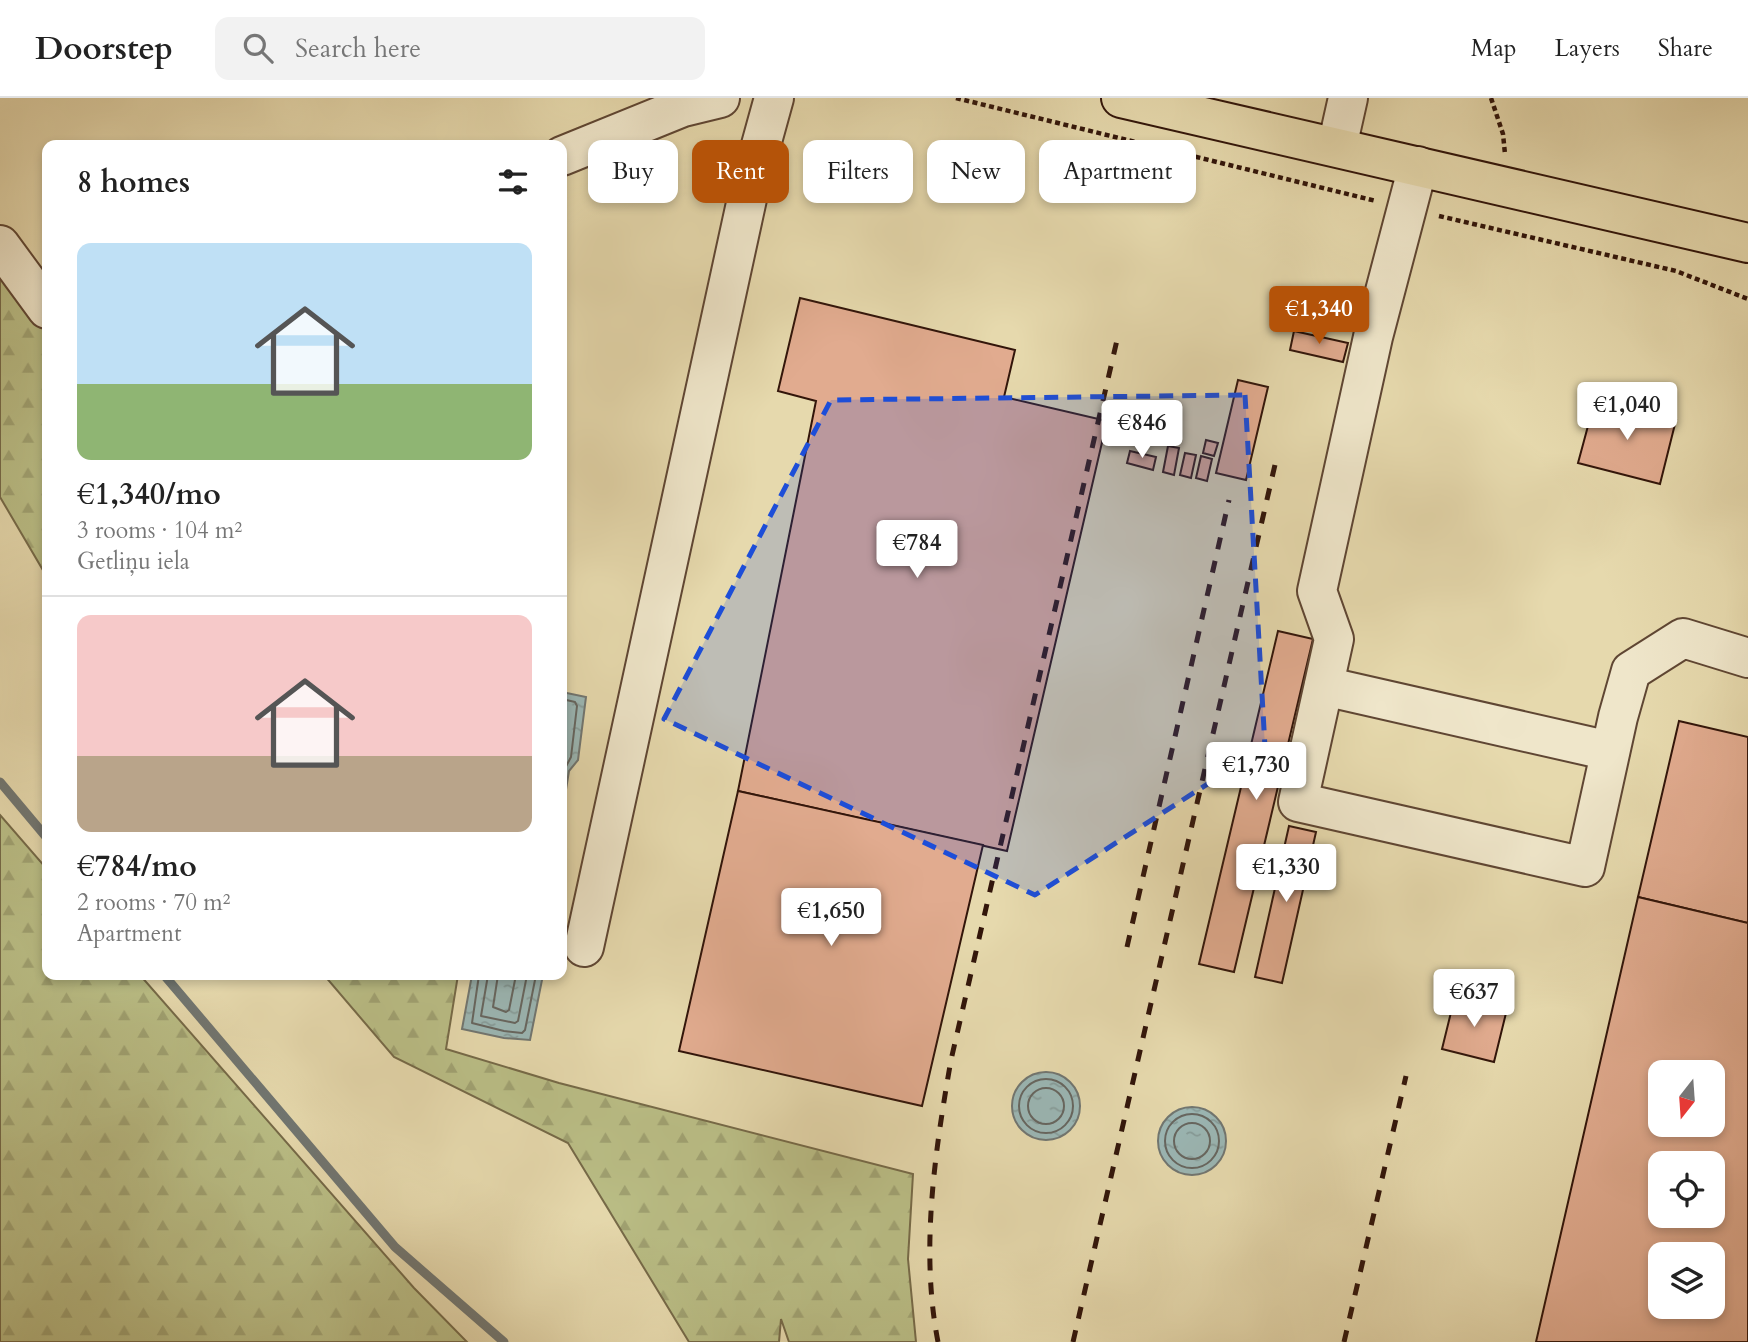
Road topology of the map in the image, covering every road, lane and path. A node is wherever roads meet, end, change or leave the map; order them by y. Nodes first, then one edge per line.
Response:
1 (719, 98) edge
2 (774, 98) edge
3 (956, 98) edge
4 (1121, 98) edge
5 (1348, 98) edge
6 (1491, 98) edge
7 (1337, 147) junction
8 (567, 154) edge
9 (1505, 157) dead end
10 (1418, 166) junction
11 (1406, 208) junction
12 (1748, 243) edge
13 (0, 245) edge
14 (1748, 299) edge
15 (42, 302) edge
16 (1748, 658) edge
17 (1324, 686) junction
18 (1610, 751) junction
19 (584, 947) dead end

1 - 8 street
2 - 19 street
3 - 11 path
4 - 7 main road
5 - 7 street
6 - 9 path
7 - 10 main road
10 - 11 street
10 - 12 main road
11 - 14 path
11 - 17 street
13 - 15 street
16 - 18 street
17 - 18 street
17 - 18 street

